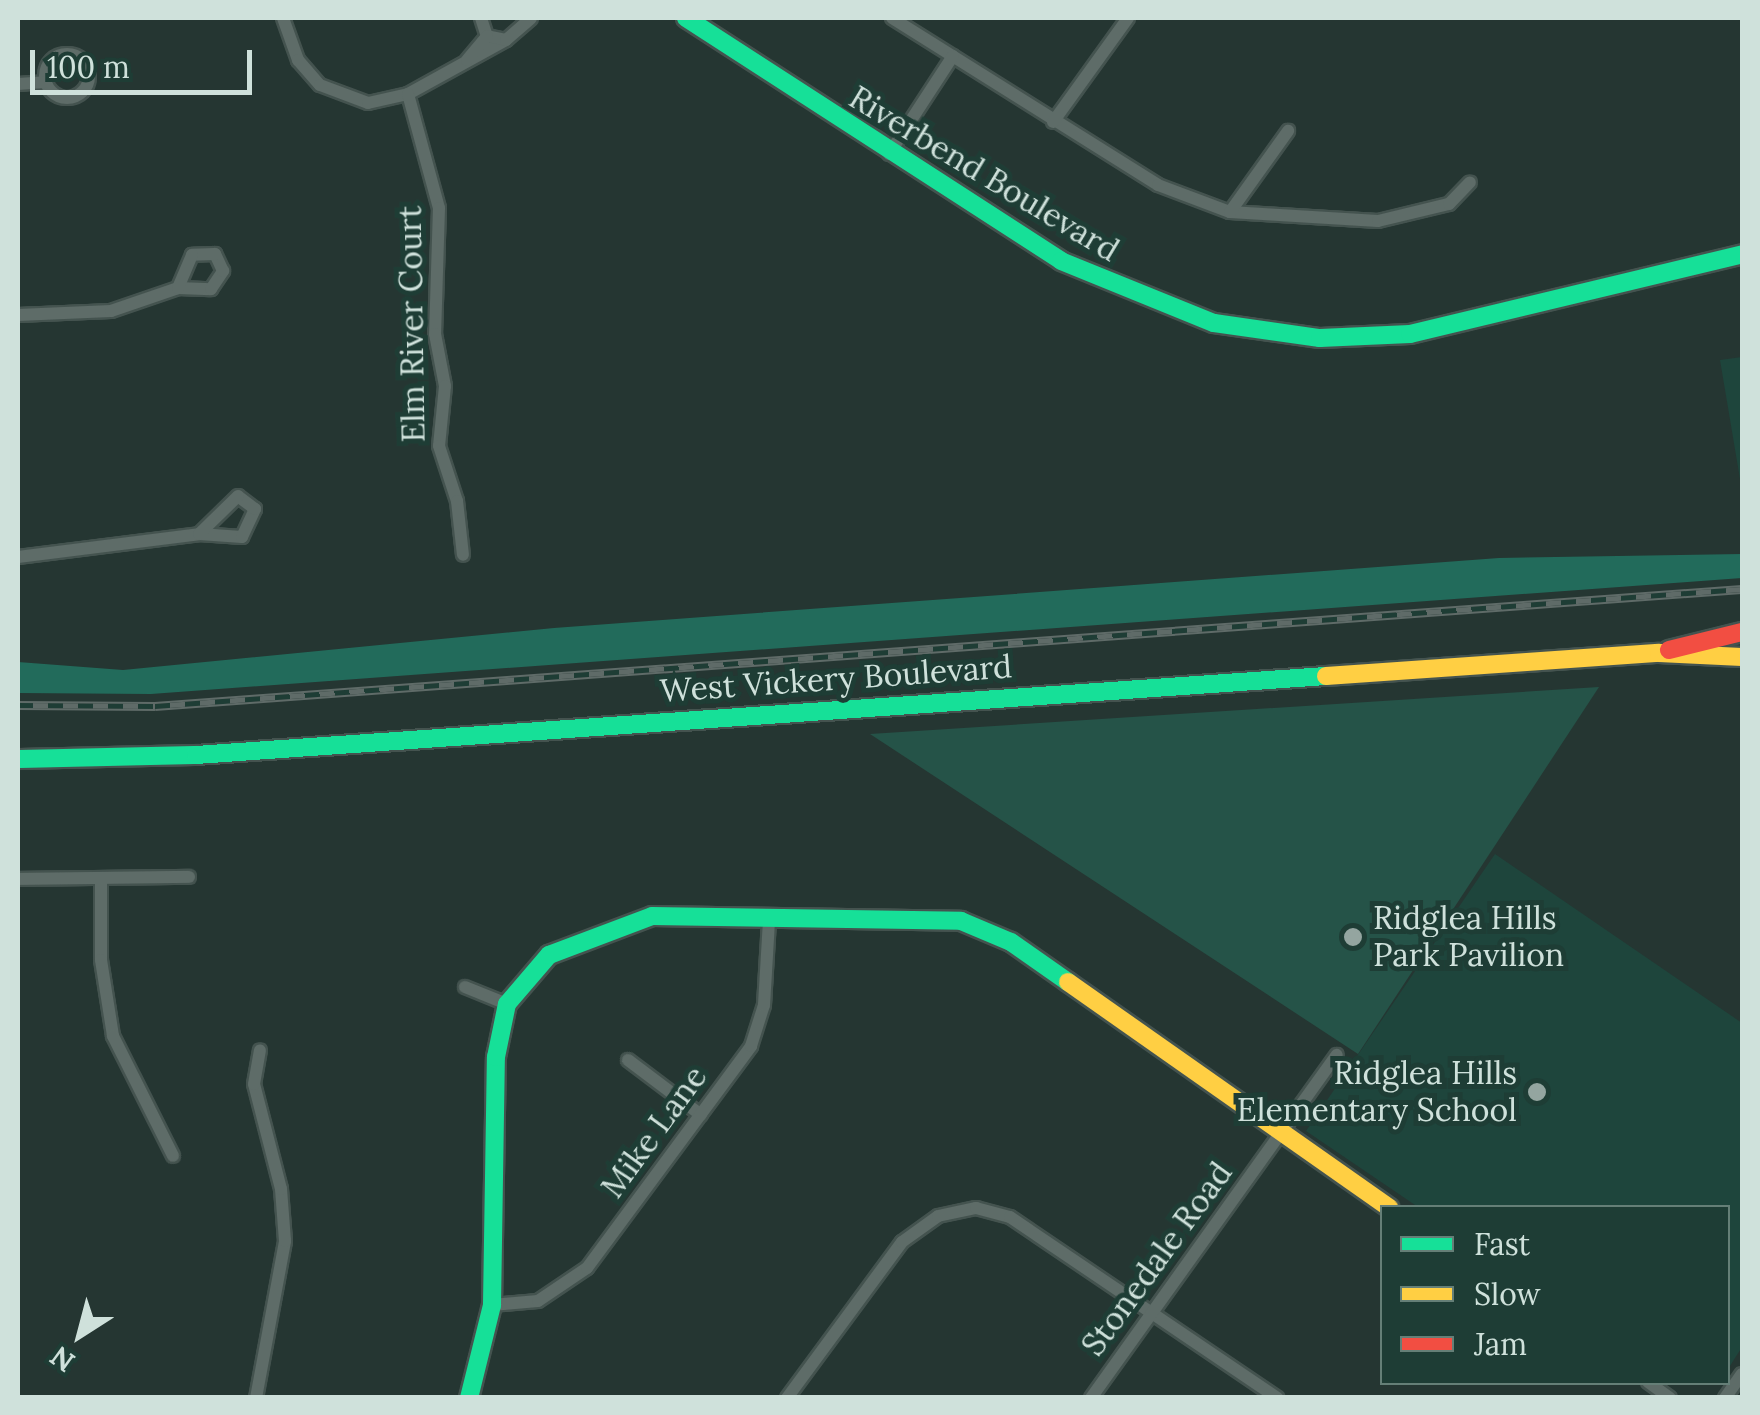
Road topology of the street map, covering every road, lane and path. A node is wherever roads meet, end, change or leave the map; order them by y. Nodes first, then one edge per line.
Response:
1 (282, 18) edge
2 (481, 18) edge
3 (531, 18) edge
4 (686, 18) edge
5 (894, 18) edge
6 (1128, 18) edge
7 (487, 36) junction
8 (506, 40) junction
9 (953, 56) junction
10 (468, 60) junction
11 (46, 82) dead end
12 (18, 84) edge
13 (408, 94) junction
14 (1053, 122) junction
15 (1288, 131) dead end
16 (889, 154) junction
17 (1470, 182) dead end
18 (1230, 212) junction
19 (1742, 254) edge
20 (178, 288) dead end
21 (18, 314) edge
22 (199, 534) dead end
23 (463, 555) dead end
24 (18, 557) edge
25 (1742, 632) edge
26 (1659, 653) junction
27 (1742, 657) edge
28 (18, 759) edge
29 (190, 877) dead end
30 (18, 878) edge
31 (101, 878) junction
32 (769, 920) junction
33 (465, 987) dead end
34 (506, 1004) junction
35 (260, 1051) dead end
36 (1337, 1055) dead end
37 (628, 1060) dead end
38 (701, 1115) junction
39 (1280, 1134) junction
40 (172, 1156) dead end
41 (1385, 1205) edge
42 (492, 1305) junction
43 (1152, 1312) junction
44 (1742, 1374) edge
45 (256, 1398) edge
46 (468, 1398) edge
47 (787, 1398) edge
48 (1091, 1398) edge
49 (1277, 1398) edge
50 (1725, 1398) edge

1 - 13 street
2 - 7 street
3 - 8 street
4 - 16 street, Riverbend Boulevard
5 - 9 street
6 - 14 street
7 - 8 street
7 - 10 street
8 - 10 street
9 - 14 street
9 - 16 street
10 - 13 street
11 - 12 street
13 - 23 street, Elm River Court
14 - 18 street
15 - 18 street
16 - 19 street, Riverbend Boulevard
17 - 18 street
20 - 21 street
22 - 24 street
25 - 26 street, West Vickery Boulevard
26 - 27 street, West Vickery Boulevard
26 - 28 street, West Vickery Boulevard
29 - 31 street
30 - 31 street
31 - 40 street
32 - 34 street
32 - 38 street, Mike Lane
32 - 39 street
33 - 34 street
34 - 42 street
35 - 45 street
36 - 39 street, Stonedale Road
37 - 38 street
38 - 42 street, Mike Lane
39 - 41 street
39 - 43 street, Stonedale Road
42 - 46 street
43 - 47 street
43 - 48 street, Stonedale Road
43 - 49 street
44 - 50 street

